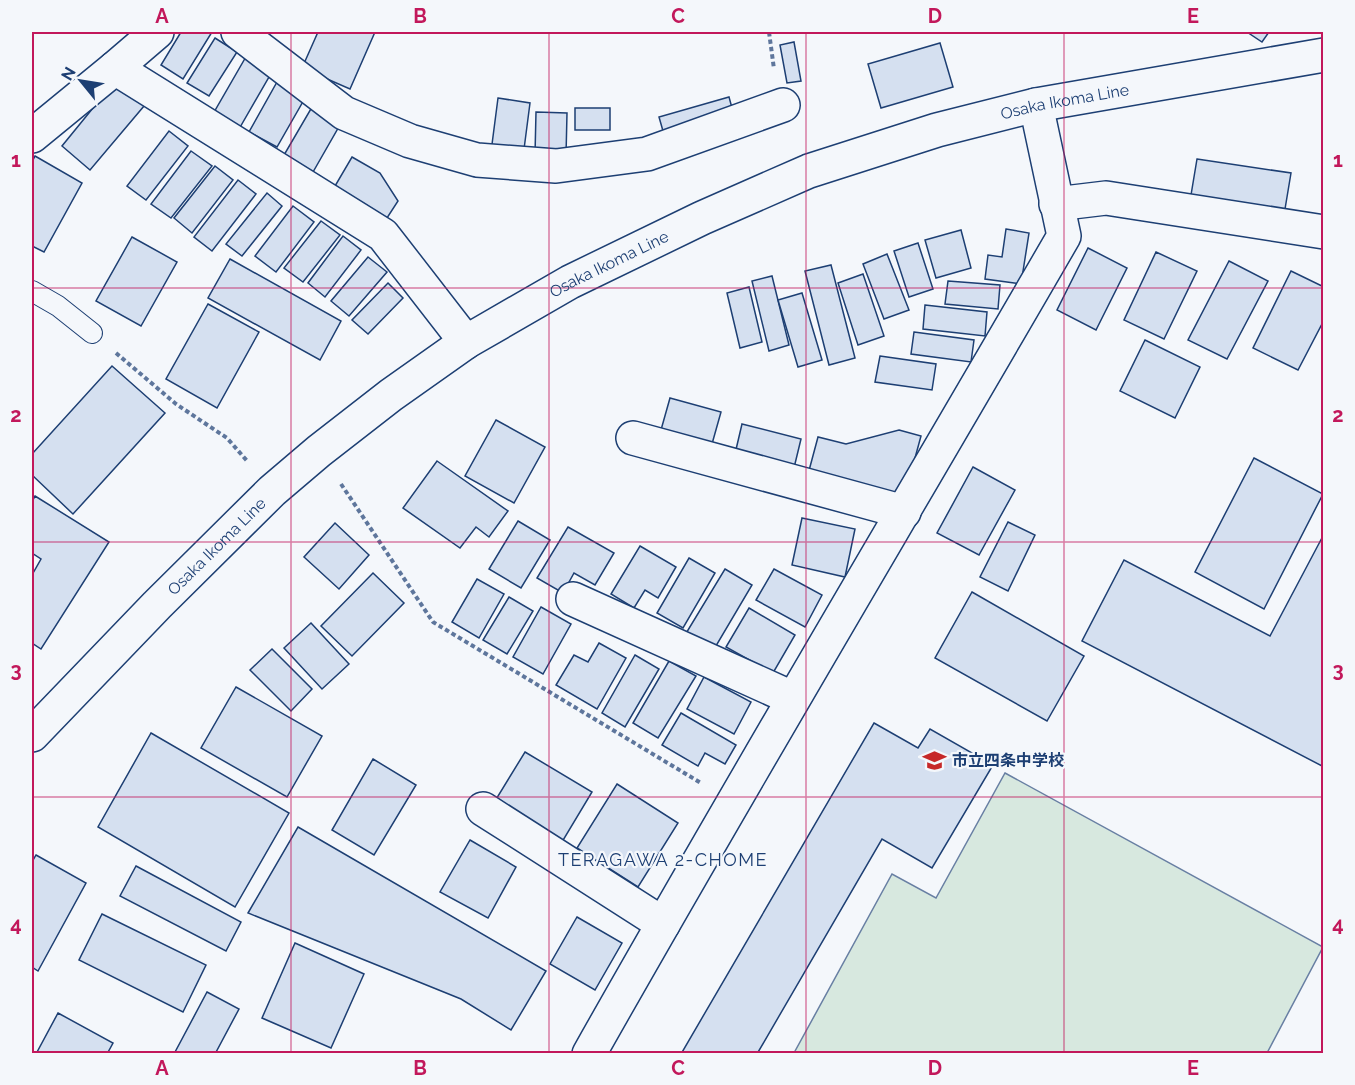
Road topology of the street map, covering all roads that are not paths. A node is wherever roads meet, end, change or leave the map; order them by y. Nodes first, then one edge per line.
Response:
1 (157, 32) edge
2 (238, 32) edge
3 (1323, 55) edge
4 (115, 68) junction
5 (783, 105) dead end
6 (1036, 105) junction
7 (32, 136) edge
8 (1056, 204) junction
9 (1323, 232) edge
10 (32, 291) edge
11 (92, 333) road end
12 (466, 342) junction
13 (633, 438) dead end
14 (904, 512) junction
15 (573, 599) dead end
16 (792, 698) junction
17 (32, 735) edge
18 (483, 809) dead end
19 (663, 924) junction
20 (590, 1053) edge

1 - 4 street
2 - 5 street
3 - 6 street, Osaka Ikoma Line
4 - 7 street
4 - 12 street
6 - 8 street
6 - 12 street, Osaka Ikoma Line
8 - 9 street
8 - 14 street
10 - 11 lane
12 - 17 street, Osaka Ikoma Line
13 - 14 street
14 - 16 street
15 - 16 street
16 - 19 street
18 - 19 street
19 - 20 street

